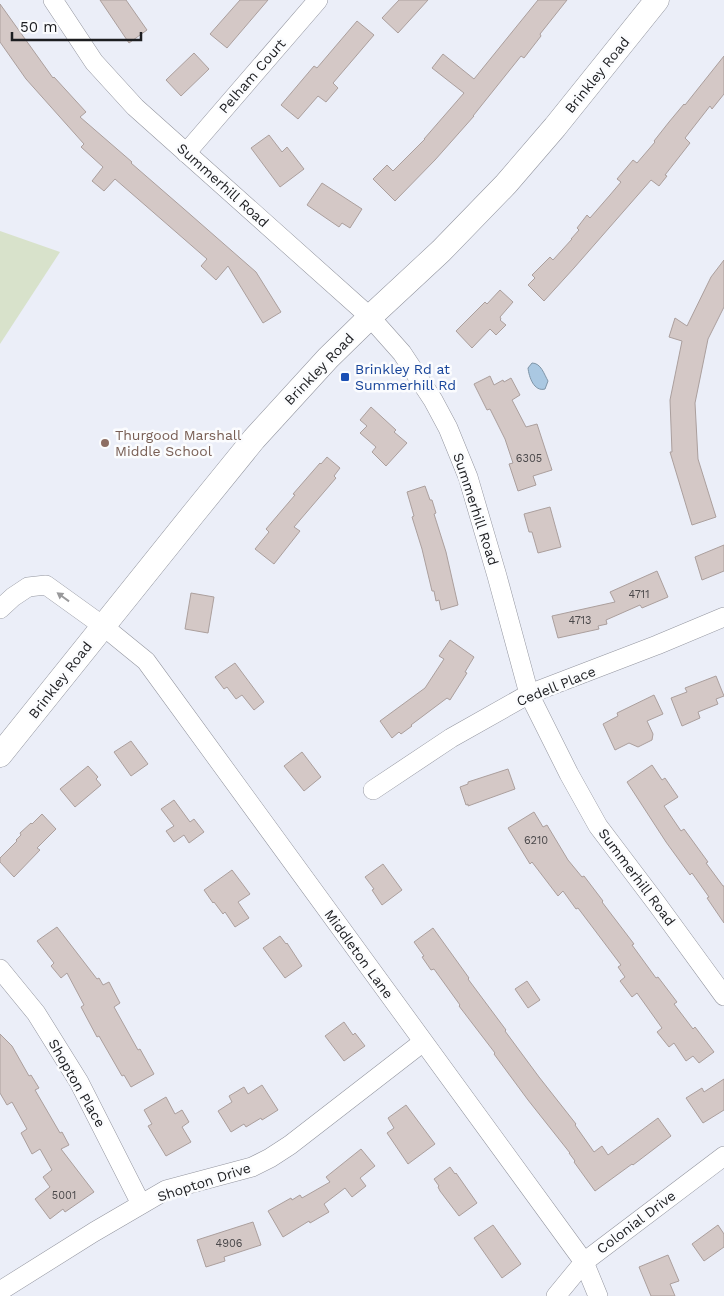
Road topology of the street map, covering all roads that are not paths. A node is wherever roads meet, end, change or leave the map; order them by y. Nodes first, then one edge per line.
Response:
1 (53, 0) edge
2 (318, 0) edge
3 (657, 0) edge
4 (186, 153) junction
5 (370, 317) junction
6 (0, 609) edge
7 (724, 617) edge
8 (103, 626) junction
9 (529, 694) junction
10 (0, 755) edge
11 (373, 790) dead end
12 (0, 969) edge
13 (724, 996) edge
14 (423, 1042) junction
15 (724, 1156) edge
16 (141, 1204) junction
17 (584, 1262) junction
18 (0, 1291) edge
19 (556, 1296) edge
20 (598, 1296) edge

1 - 4 street, Summerhill Road
2 - 4 street, Pelham Court
3 - 5 main road, Brinkley Road
4 - 5 street, Summerhill Road
5 - 8 main road, Brinkley Road
5 - 9 street, Summerhill Road
8 -> 6 street, Middleton Lane
7 - 9 street, Cedell Place
8 - 10 main road, Brinkley Road
8 - 14 street, Middleton Lane
9 - 11 street, Cedell Place
9 - 13 street, Summerhill Road
12 - 16 street, Shopton Place
14 - 16 street, Shopton Drive
14 - 17 street, Middleton Lane
15 - 17 street, Colonial Drive
16 - 18 street, Shopton Drive
17 - 19 street, Colonial Drive
17 - 20 street, Middleton Lane

